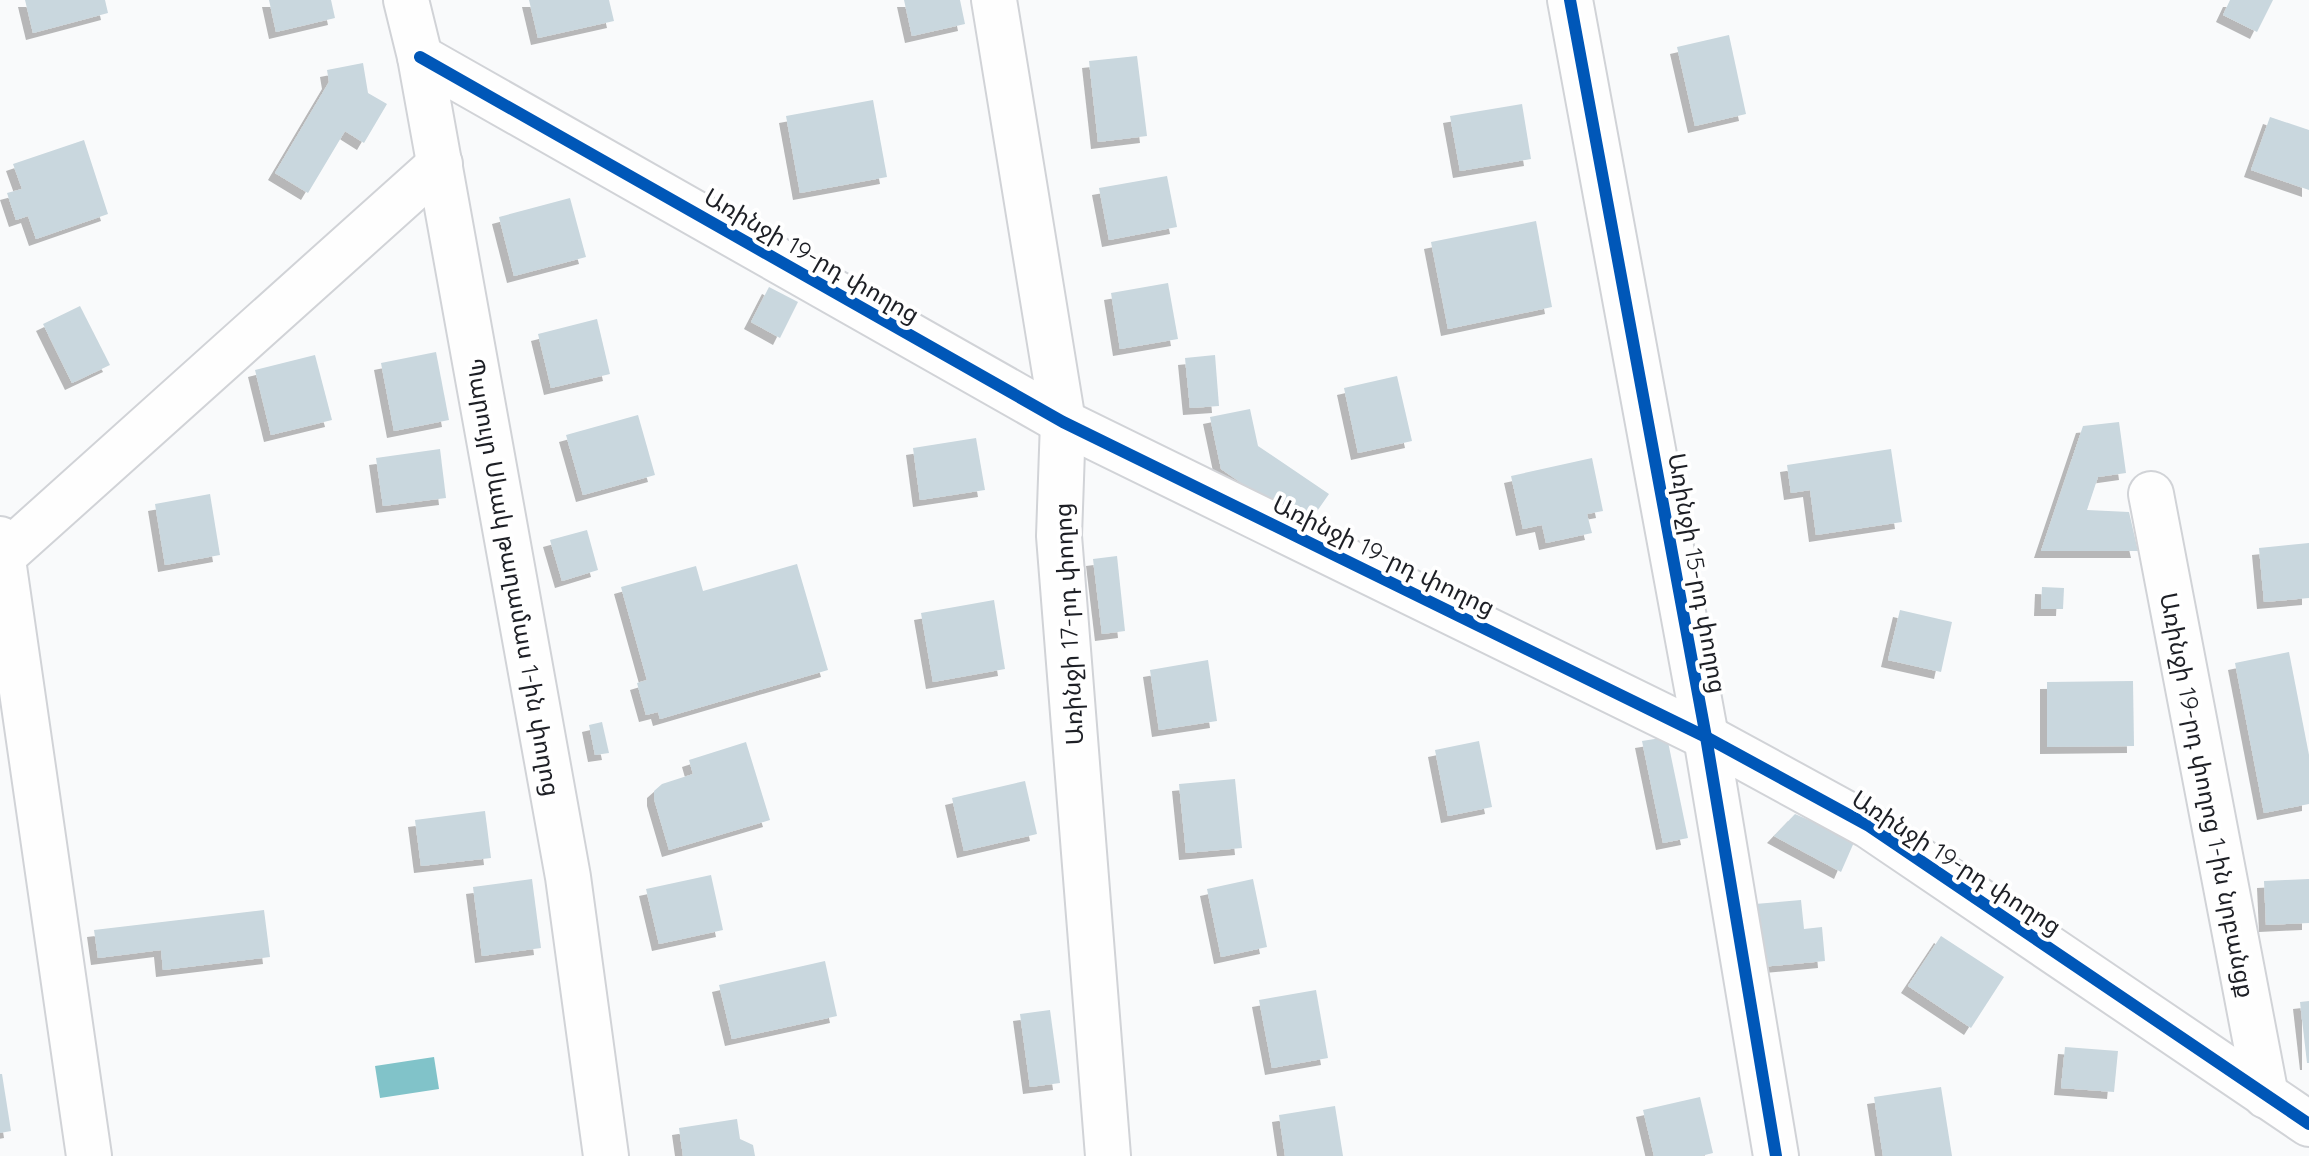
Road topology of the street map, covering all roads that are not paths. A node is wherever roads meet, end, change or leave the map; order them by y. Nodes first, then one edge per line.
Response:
1 (406, 0) edge
2 (994, 0) edge
3 (1570, 0) edge
4 (420, 57) junction
5 (440, 164) junction
6 (1063, 422) junction
7 (2151, 494) dead end
8 (1, 552) edge
9 (1706, 737) junction
10 (2266, 1096) junction
11 (2309, 1124) edge
12 (89, 1156) edge
13 (606, 1156) edge
14 (1108, 1156) edge
15 (1776, 1156) edge

1 - 4 street, Պարույր Սևակ թաղամաս 1-ին փողոց
2 - 6 street, Առինջի 17-րդ փողոց
3 - 9 street, Առինջի 15-րդ փողոց
4 - 5 street, Պարույր Սևակ թաղամաս 1-ին փողոց
4 - 6 street, Առինջի 19-րդ փողոց
5 - 8 street
5 - 13 street, Պարույր Սևակ թաղամաս 1-ին փողոց
6 - 9 street, Առինջի 19-րդ փողոց
6 - 14 street, Առինջի 17-րդ փողոց
7 - 10 street, Առինջի 19-րդ փողոց 1-ին նրբանցք
8 - 12 street
9 - 10 street, Առինջի 19-րդ փողոց
9 - 15 street, Առինջի 15-րդ փողոց
10 - 11 street, Առինջի 19-րդ փողոց

